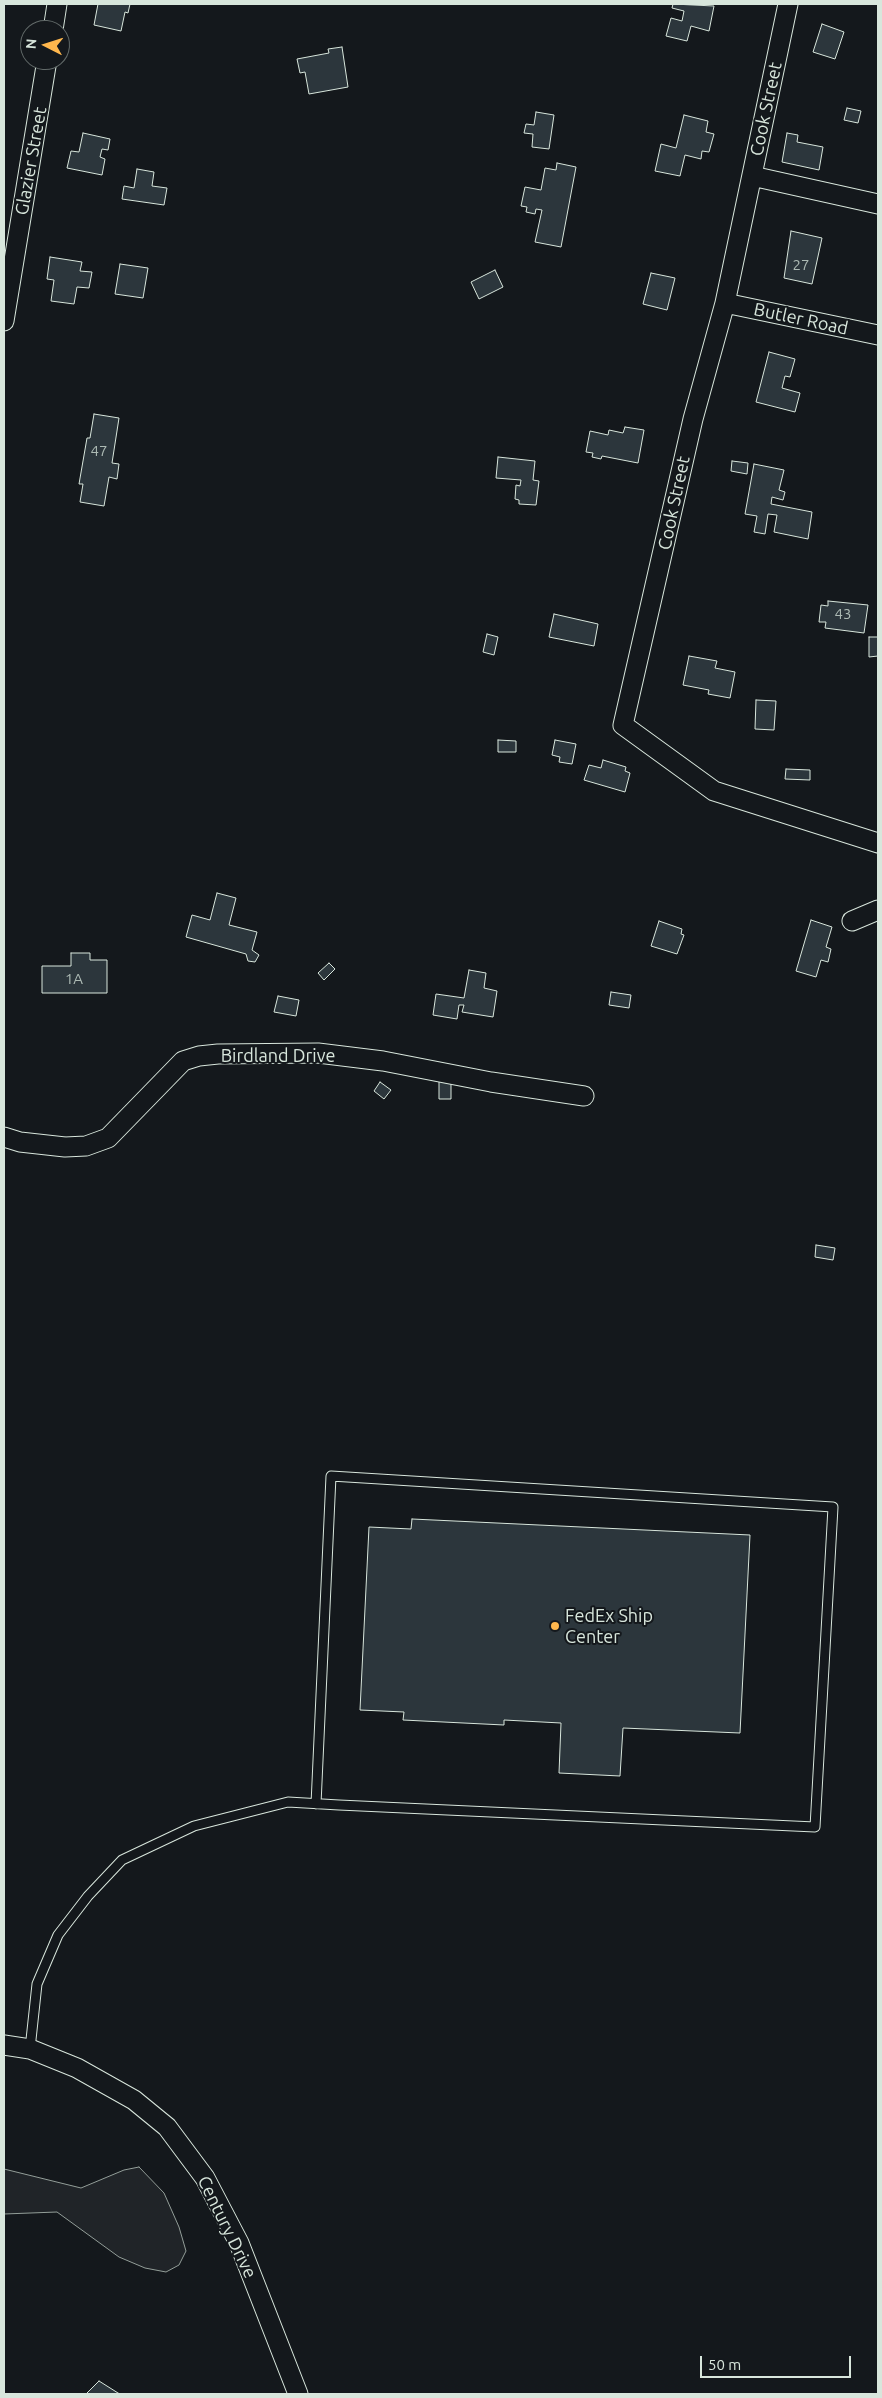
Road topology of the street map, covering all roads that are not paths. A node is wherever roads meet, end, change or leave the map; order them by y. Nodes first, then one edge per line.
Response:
1 (57, 4) edge
2 (788, 4) edge
3 (54, 20) edge
4 (46, 70) edge
5 (752, 176) junction
6 (878, 204) edge
7 (725, 303) junction
8 (4, 321) edge
9 (878, 335) edge
10 (878, 843) edge
11 (878, 910) edge
12 (852, 921) dead end
13 (584, 1096) dead end
14 (4, 1137) edge
15 (316, 1804) junction
16 (4, 2045) edge
17 (30, 2049) junction
18 (298, 2394) edge

1 - 3 street
2 - 5 street, Cook Street
4 - 8 street, Glazier Street
5 - 6 street
5 - 7 street, Cook Street
7 - 9 street, Butler Road
7 - 10 street, Cook Street
11 - 12 street
13 - 14 street, Birdland Drive
15 - 15 lane
15 - 17 lane
16 - 17 street, Century Drive
17 - 18 street, Century Drive

